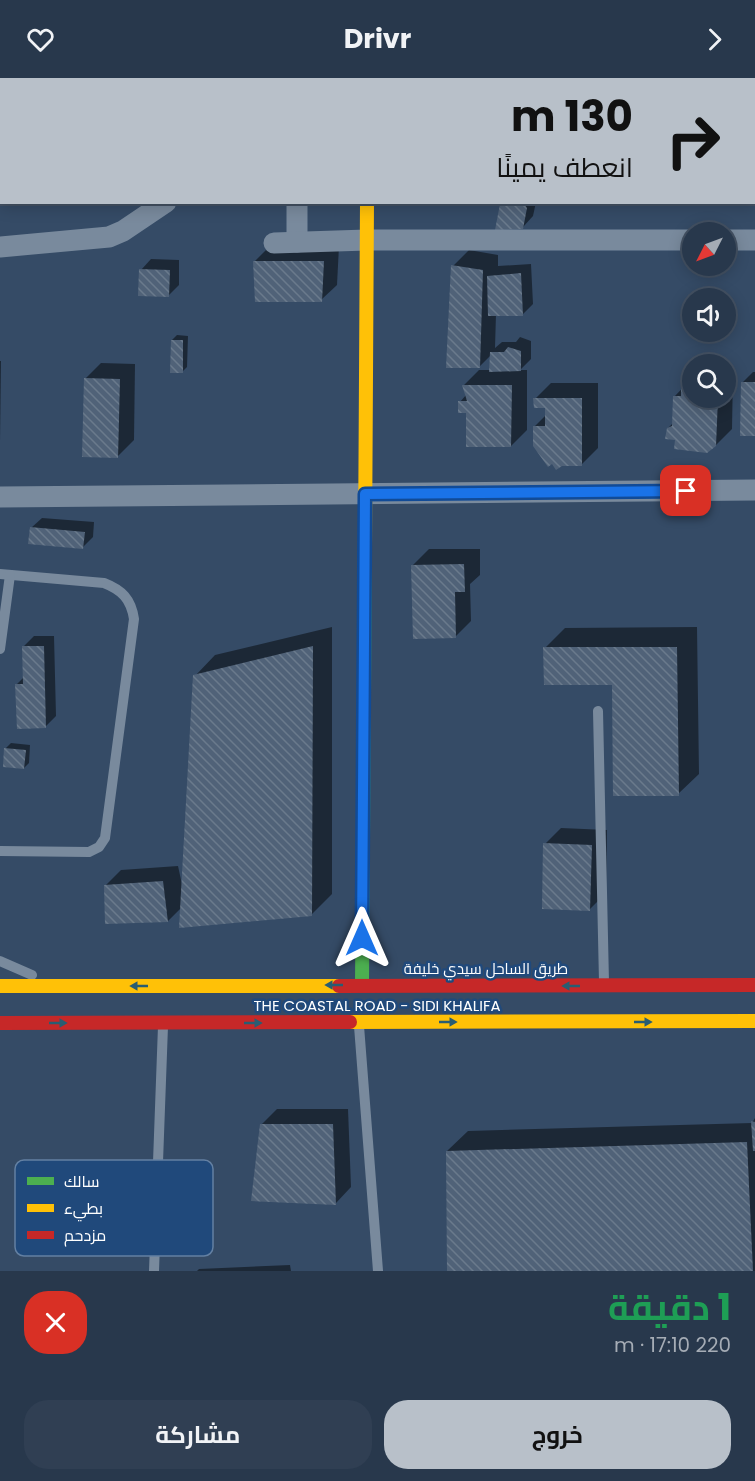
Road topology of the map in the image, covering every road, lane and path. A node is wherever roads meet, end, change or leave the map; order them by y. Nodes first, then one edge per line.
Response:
1 (163, 204) edge
2 (297, 204) edge
3 (367, 204) edge
4 (367, 240) junction
5 (682, 240) edge
6 (736, 240) edge
7 (755, 240) edge
8 (297, 242) junction
9 (274, 243) dead end
10 (0, 247) edge
11 (755, 490) edge
12 (365, 494) junction
13 (0, 497) edge
14 (5, 574) edge
15 (0, 649) edge
16 (598, 711) dead end
17 (0, 851) edge
18 (0, 961) edge
19 (362, 985) junction
20 (755, 985) edge
21 (0, 986) edge
22 (57, 986) junction
23 (90, 986) junction
24 (604, 986) junction
25 (755, 1021) edge
26 (0, 1023) edge
27 (92, 1023) junction
28 (163, 1023) junction
29 (359, 1023) junction
30 (158, 1160) edge
31 (155, 1256) edge
32 (154, 1271) edge
33 (378, 1271) edge

1 - 10 street
2 - 8 street
3 - 4 main road
4 - 5 street
4 - 8 street
4 - 12 main road
6 - 7 street
8 - 9 street
11 - 12 street
12 - 13 street
12 - 19 main road
14 - 15 lane
14 - 17 lane
16 - 24 lane
18 - 22 lane
19 -> 23 main road, طريق الساحل سيدي خليفة
24 -> 19 main road, طريق الساحل سيدي خليفة
20 - 24 main road, طريق الساحل سيدي خليفة
21 - 22 main road, طريق الساحل سيدي خليفة
22 - 23 main road, طريق الساحل سيدي خليفة
23 - 27 main road
29 -> 25 main road, THE COASTAL ROAD - SIDI KHALIFA
26 -> 27 main road, THE COASTAL ROAD - SIDI KHALIFA
27 - 28 main road, THE COASTAL ROAD - SIDI KHALIFA
28 -> 29 main road, THE COASTAL ROAD - SIDI KHALIFA
28 - 30 lane
29 - 33 lane
31 - 32 lane

